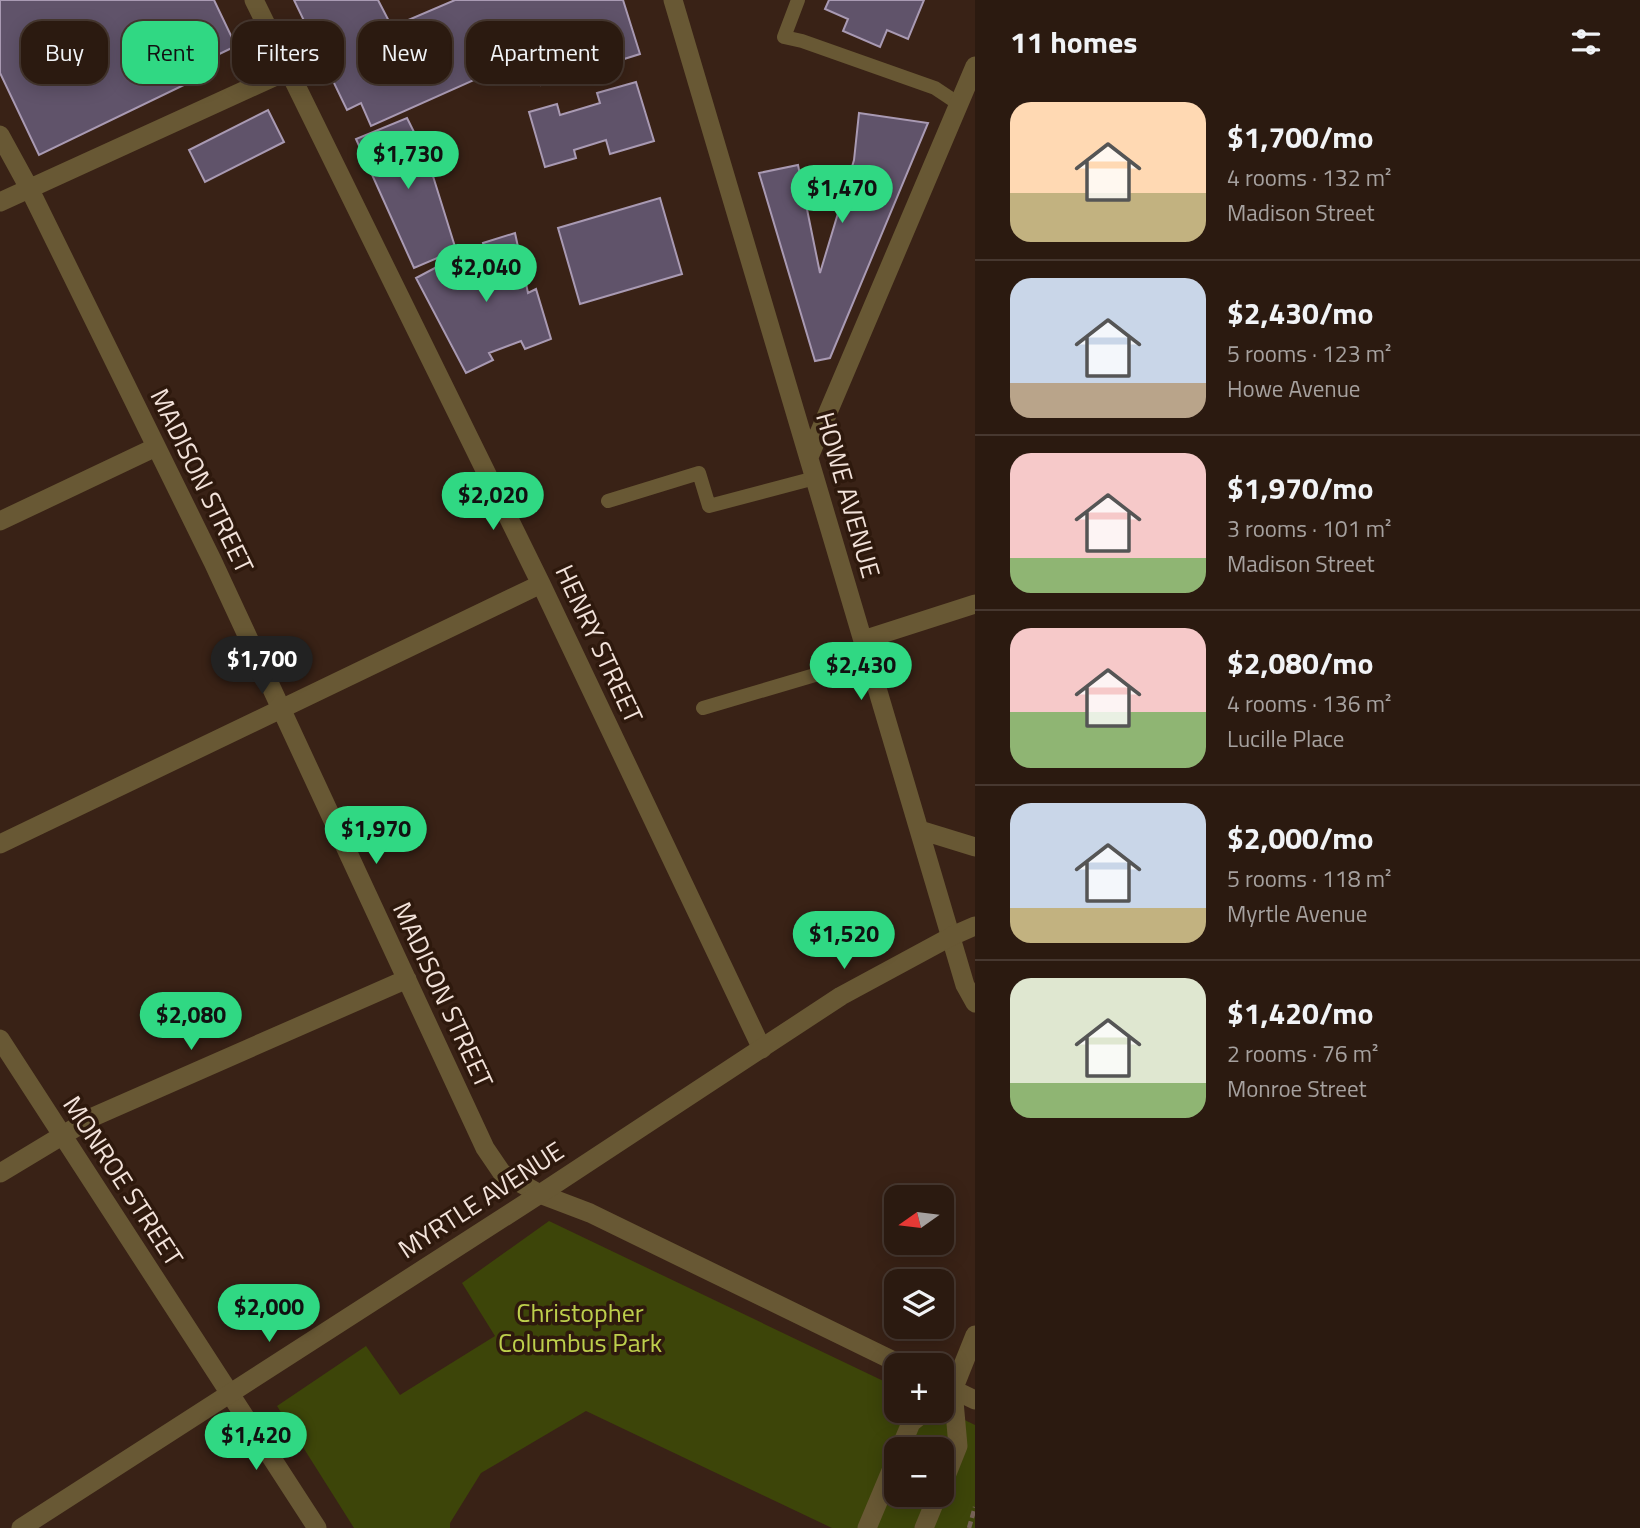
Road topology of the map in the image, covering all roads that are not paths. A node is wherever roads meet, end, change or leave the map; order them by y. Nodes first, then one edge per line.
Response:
1 (254, 0) edge
2 (673, 0) edge
3 (798, 0) edge
4 (264, 21) edge
5 (975, 66) edge
6 (260, 84) edge
7 (295, 84) edge
8 (959, 104) junction
9 (0, 135) edge
10 (29, 188) junction
11 (0, 202) edge
12 (156, 447) junction
13 (809, 457) junction
14 (815, 478) junction
15 (608, 501) dead end
16 (0, 521) edge
17 (541, 584) junction
18 (975, 604) edge
19 (863, 640) junction
20 (869, 659) junction
21 (703, 708) dead end
22 (281, 709) junction
23 (920, 830) junction
24 (0, 844) edge
25 (975, 847) edge
26 (975, 926) edge
27 (951, 936) junction
28 (407, 979) junction
29 (975, 1003) edge
30 (0, 1039) edge
31 (762, 1049) junction
32 (62, 1135) junction
33 (0, 1173) edge
34 (540, 1194) junction
35 (975, 1335) edge
36 (884, 1356) edge
37 (954, 1374) edge
38 (229, 1393) junction
39 (954, 1394) edge
40 (975, 1400) edge
41 (953, 1423) edge
42 (954, 1456) edge
43 (884, 1488) edge
44 (933, 1507) edge
45 (20, 1528) edge
46 (317, 1528) edge
47 (867, 1528) edge
48 (924, 1528) edge

1 - 4 street, HENRY STREET
2 - 13 street, HOWE AVENUE
3 - 8 lane
5 - 8 street
6 - 10 street
7 - 17 street, HENRY STREET
8 - 13 street
9 - 10 street, MADISON STREET
10 - 11 street
10 - 12 street, MADISON STREET
12 - 16 street
12 - 22 street, MADISON STREET
13 - 14 street, HOWE AVENUE
14 - 15 lane
14 - 19 street, HOWE AVENUE
17 - 22 street
17 - 31 street, HENRY STREET
18 - 19 street
19 - 20 street, HOWE AVENUE
20 - 21 lane
20 - 23 street, HOWE AVENUE
22 - 24 street
22 - 28 street, MADISON STREET
23 - 25 street
23 - 27 street, HOWE AVENUE
26 - 27 street, MYRTLE AVENUE
27 - 29 street, HOWE AVENUE
27 - 31 street, MYRTLE AVENUE
28 - 32 street
28 - 34 street, MADISON STREET
30 - 32 street, MONROE STREET
31 - 34 street, MYRTLE AVENUE
32 - 33 street
32 - 38 street, MONROE STREET
34 - 36 street, MADISON STREET
34 - 38 street, MYRTLE AVENUE
35 - 37 street
38 - 45 street, MYRTLE AVENUE
38 - 46 street, MONROE STREET
39 - 40 street
41 - 42 street
43 - 47 street
44 - 48 street

